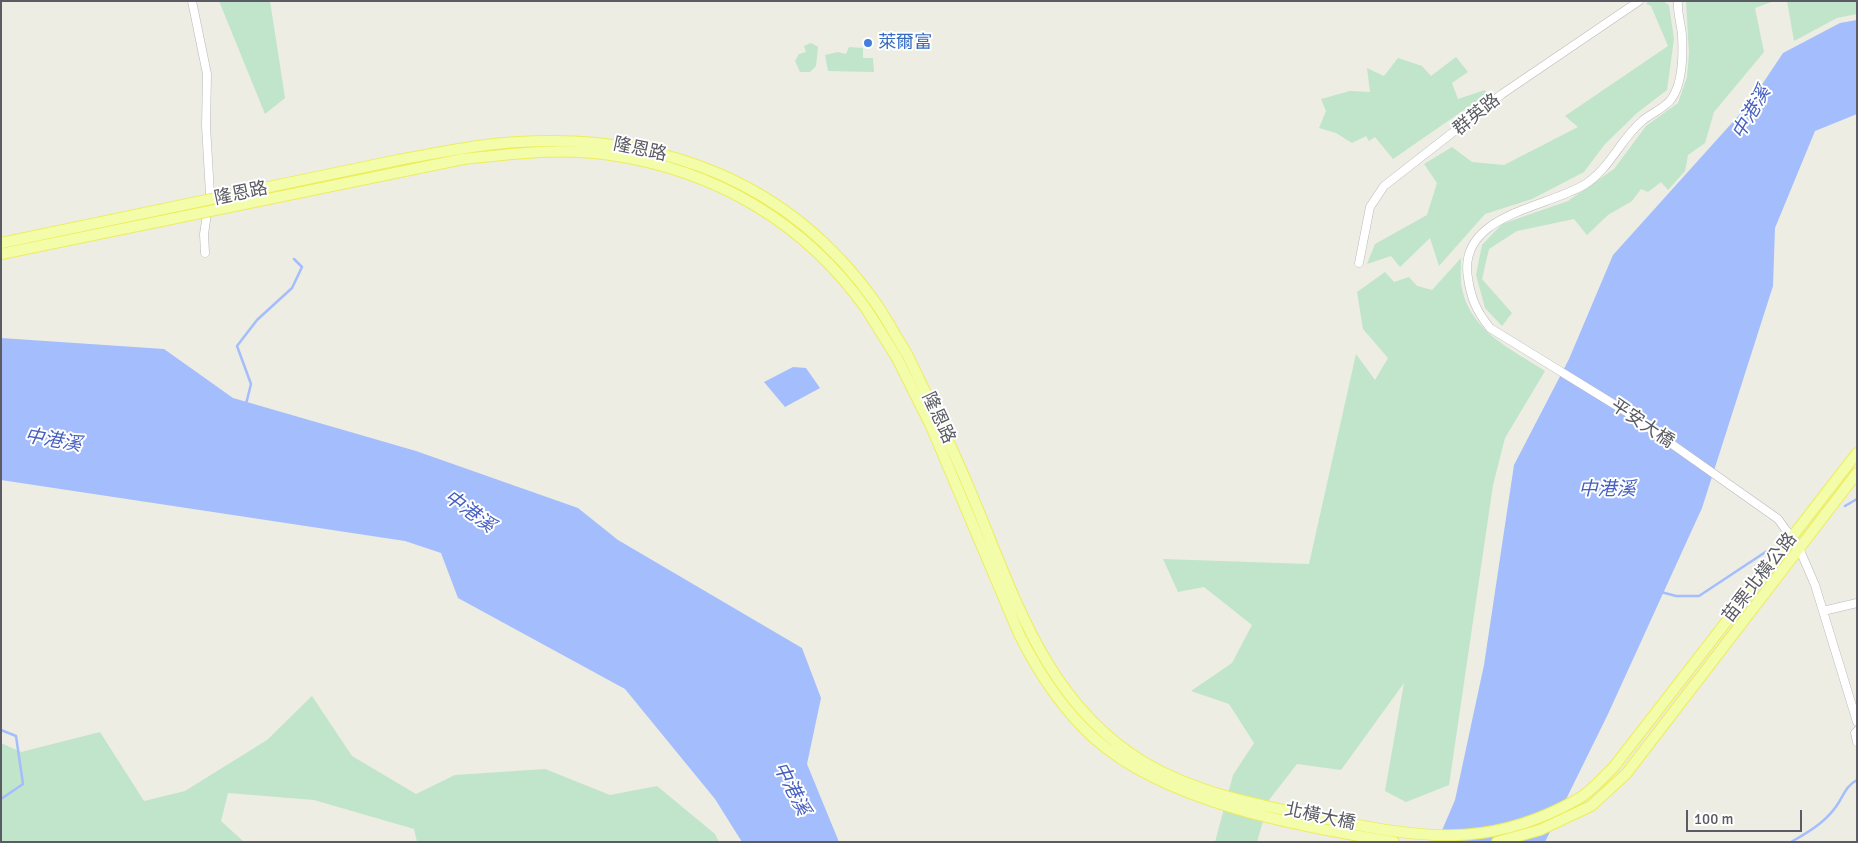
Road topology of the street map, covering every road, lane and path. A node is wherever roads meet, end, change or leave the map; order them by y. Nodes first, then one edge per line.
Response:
1 (192, 1) edge
2 (1639, 1) edge
3 (1678, 1) edge
4 (1, 243) edge
5 (205, 253) dead end
6 (1, 254) edge
7 (1359, 263) dead end
8 (1857, 453) edge
9 (1857, 473) edge
10 (1792, 537) junction
11 (1799, 548) junction
12 (1857, 603) edge
13 (1823, 612) junction
14 (1023, 632) junction
15 (1664, 704) joint
16 (1857, 722) edge
17 (1857, 731) edge
18 (1857, 742) edge
19 (1394, 842) edge
20 (1497, 842) edge

1 - 5 street
2 - 7 street, 群英路
3 - 10 street, 平安大橋
4 - 14 main road, 隆恩路, bridge
6 - 14 main road, 隆恩路, bridge
8 - 10 main road, 苗栗北橫公路
9 - 11 main road, 苗栗北橫公路
10 - 11 street, 平安大橋
10 - 15 main road, 苗栗北橫公路
11 - 13 street, 平安大橋
11 - 20 main road, 苗栗北橫公路
12 - 13 street
13 - 16 street, 平安大橋
14 - 15 main road, 北橫大橋
14 - 19 main road, 北橫大橋
17 - 18 street

